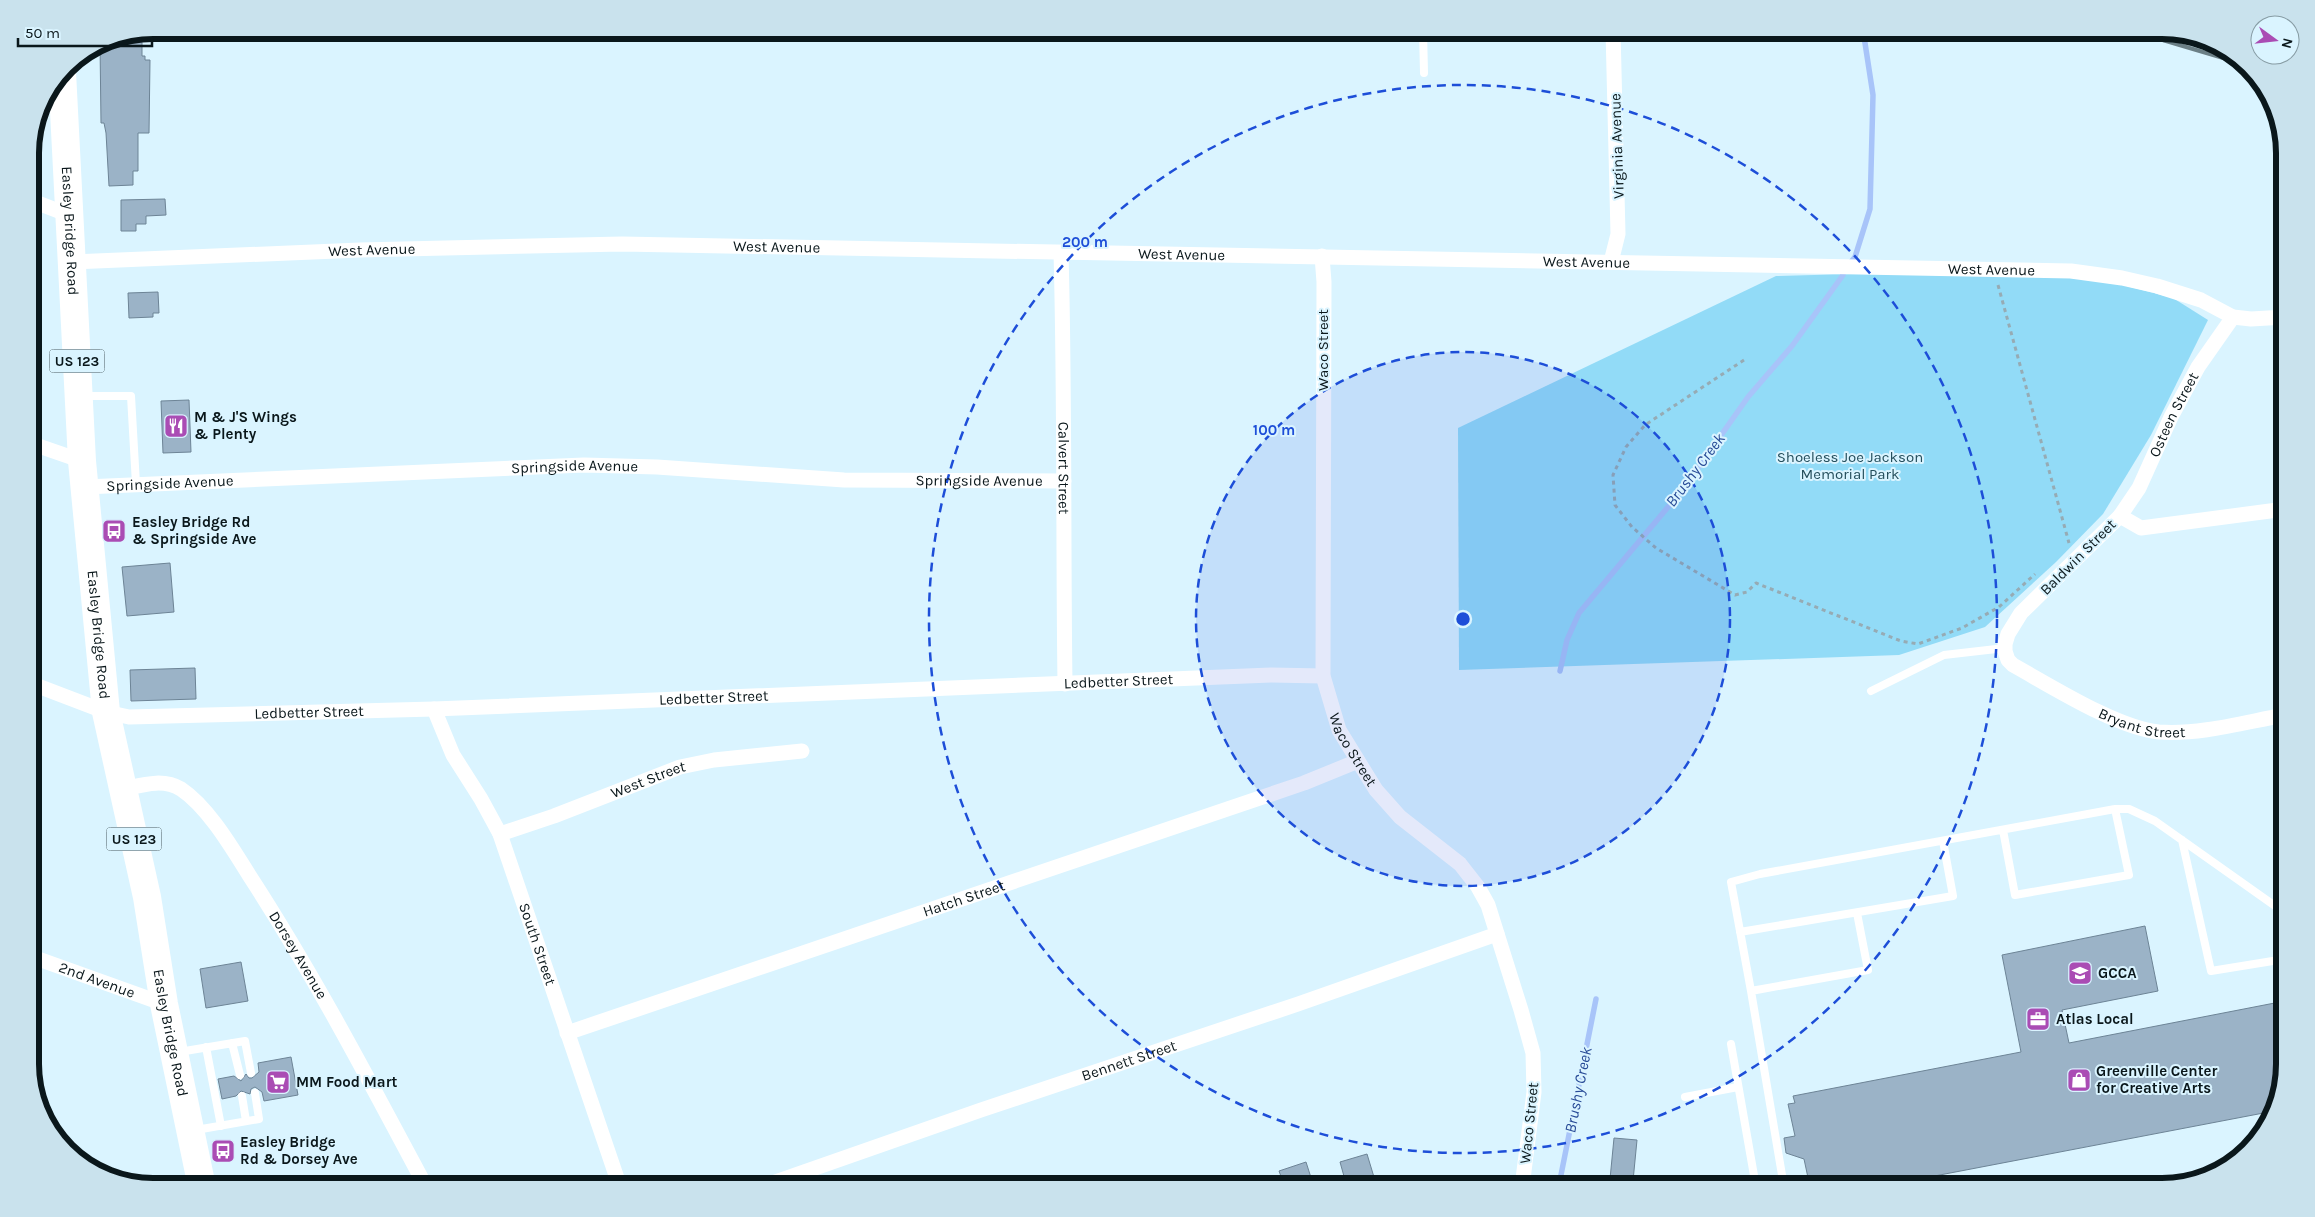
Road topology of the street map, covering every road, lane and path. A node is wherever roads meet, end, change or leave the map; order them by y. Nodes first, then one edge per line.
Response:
1 (1423, 39) edge
2 (1613, 39) edge
3 (1424, 73) dead end
4 (63, 83) edge
5 (39, 203) edge
6 (69, 215) junction
7 (1061, 253) junction
8 (1322, 256) junction
9 (72, 262) junction
10 (1611, 262) junction
11 (1996, 276) dead end
12 (2233, 317) junction
13 (2276, 318) edge
14 (1744, 360) dead end
15 (79, 396) junction
16 (39, 448) edge
17 (83, 474) junction
18 (1064, 480) junction
19 (136, 484) junction
20 (2276, 510) edge
21 (2120, 516) junction
22 (2063, 548) dead end
23 (2042, 568) dead end
24 (2005, 648) junction
25 (1323, 676) junction
26 (1065, 684) junction
27 (39, 686) edge
28 (1871, 691) dead end
29 (434, 710) junction
30 (106, 712) junction
31 (2276, 717) edge
32 (802, 751) dead end
33 (1358, 761) junction
34 (123, 789) junction
35 (2116, 810) junction
36 (2003, 830) junction
37 (500, 834) junction
38 (2182, 840) junction
39 (1943, 841) junction
40 (2276, 907) edge
41 (1857, 913) junction
42 (1740, 932) junction
43 (1497, 934) junction
44 (39, 959) edge
45 (2276, 960) edge
46 (1751, 992) junction
47 (164, 1004) junction
48 (567, 1034) junction
49 (232, 1044) junction
50 (1731, 1044) dead end
51 (206, 1047) junction
52 (175, 1053) junction
53 (251, 1073) dead end
54 (240, 1075) dead end
55 (1738, 1087) junction
56 (255, 1093) dead end
57 (242, 1096) dead end
58 (1685, 1098) dead end
59 (246, 1121) junction
60 (220, 1126) junction
61 (190, 1131) junction
62 (200, 1178) edge
63 (421, 1178) edge
64 (617, 1178) edge
65 (787, 1178) edge
66 (1523, 1178) edge
67 (1754, 1178) edge
68 (1782, 1178) edge

1 - 3 lane
2 - 10 street, Virginia Avenue
4 - 6 highway, Easley Bridge Road / US 123
5 - 6 street
6 - 9 highway, Easley Bridge Road / US 123
7 - 8 street, West Avenue
7 - 9 street, West Avenue
7 - 18 street, Calvert Street
8 - 10 street, West Avenue
8 - 25 street, Waco Street
9 - 15 highway, Easley Bridge Road / US 123
10 - 12 street, West Avenue
11 - 22 path
12 - 13 street, West Avenue
12 - 21 street, Osteen Street
14 - 23 path
15 - 17 highway, Easley Bridge Road / US 123
15 - 19 lane
16 - 17 street
17 - 19 street, Springside Avenue
17 - 30 highway, Easley Bridge Road / US 123
18 - 19 street, Springside Avenue
18 - 26 street, Calvert Street
20 - 21 street, Baldwin Street
21 - 24 street, Baldwin Street
24 - 28 lane
24 - 31 street, Bryant Street
25 - 26 street, Ledbetter Street
25 - 33 street, Waco Street
26 - 29 street, Ledbetter Street
27 - 30 street, Ledbetter Street
29 - 30 street, Ledbetter Street
29 - 37 street, South Street
30 - 34 highway, Easley Bridge Road / US 123
32 - 37 street, West Street
33 - 43 street, Waco Street
33 - 48 street, Hatch Street
34 - 47 highway, Easley Bridge Road / US 123
34 - 63 street, Dorsey Avenue
35 - 36 lane
35 - 36 lane
35 - 38 lane
36 - 39 lane
37 - 48 street, South Street
38 - 40 lane
38 - 45 lane
39 - 41 lane
39 - 42 lane
41 - 42 lane
41 - 46 lane
42 - 46 lane
43 - 65 street, Bennett Street
43 - 66 street, Waco Street
44 - 47 street, 2nd Avenue
46 - 68 lane
47 - 52 highway, Easley Bridge Road / US 123
48 - 64 street, South Street
49 - 51 lane
49 - 53 lane
49 - 54 lane
50 - 55 lane
51 - 52 lane
51 - 60 lane
52 - 61 highway, Easley Bridge Road / US 123
55 - 58 lane
55 - 67 lane
56 - 59 lane
57 - 59 lane
59 - 60 lane
60 - 61 lane
61 - 62 highway, Easley Bridge Road / US 123

